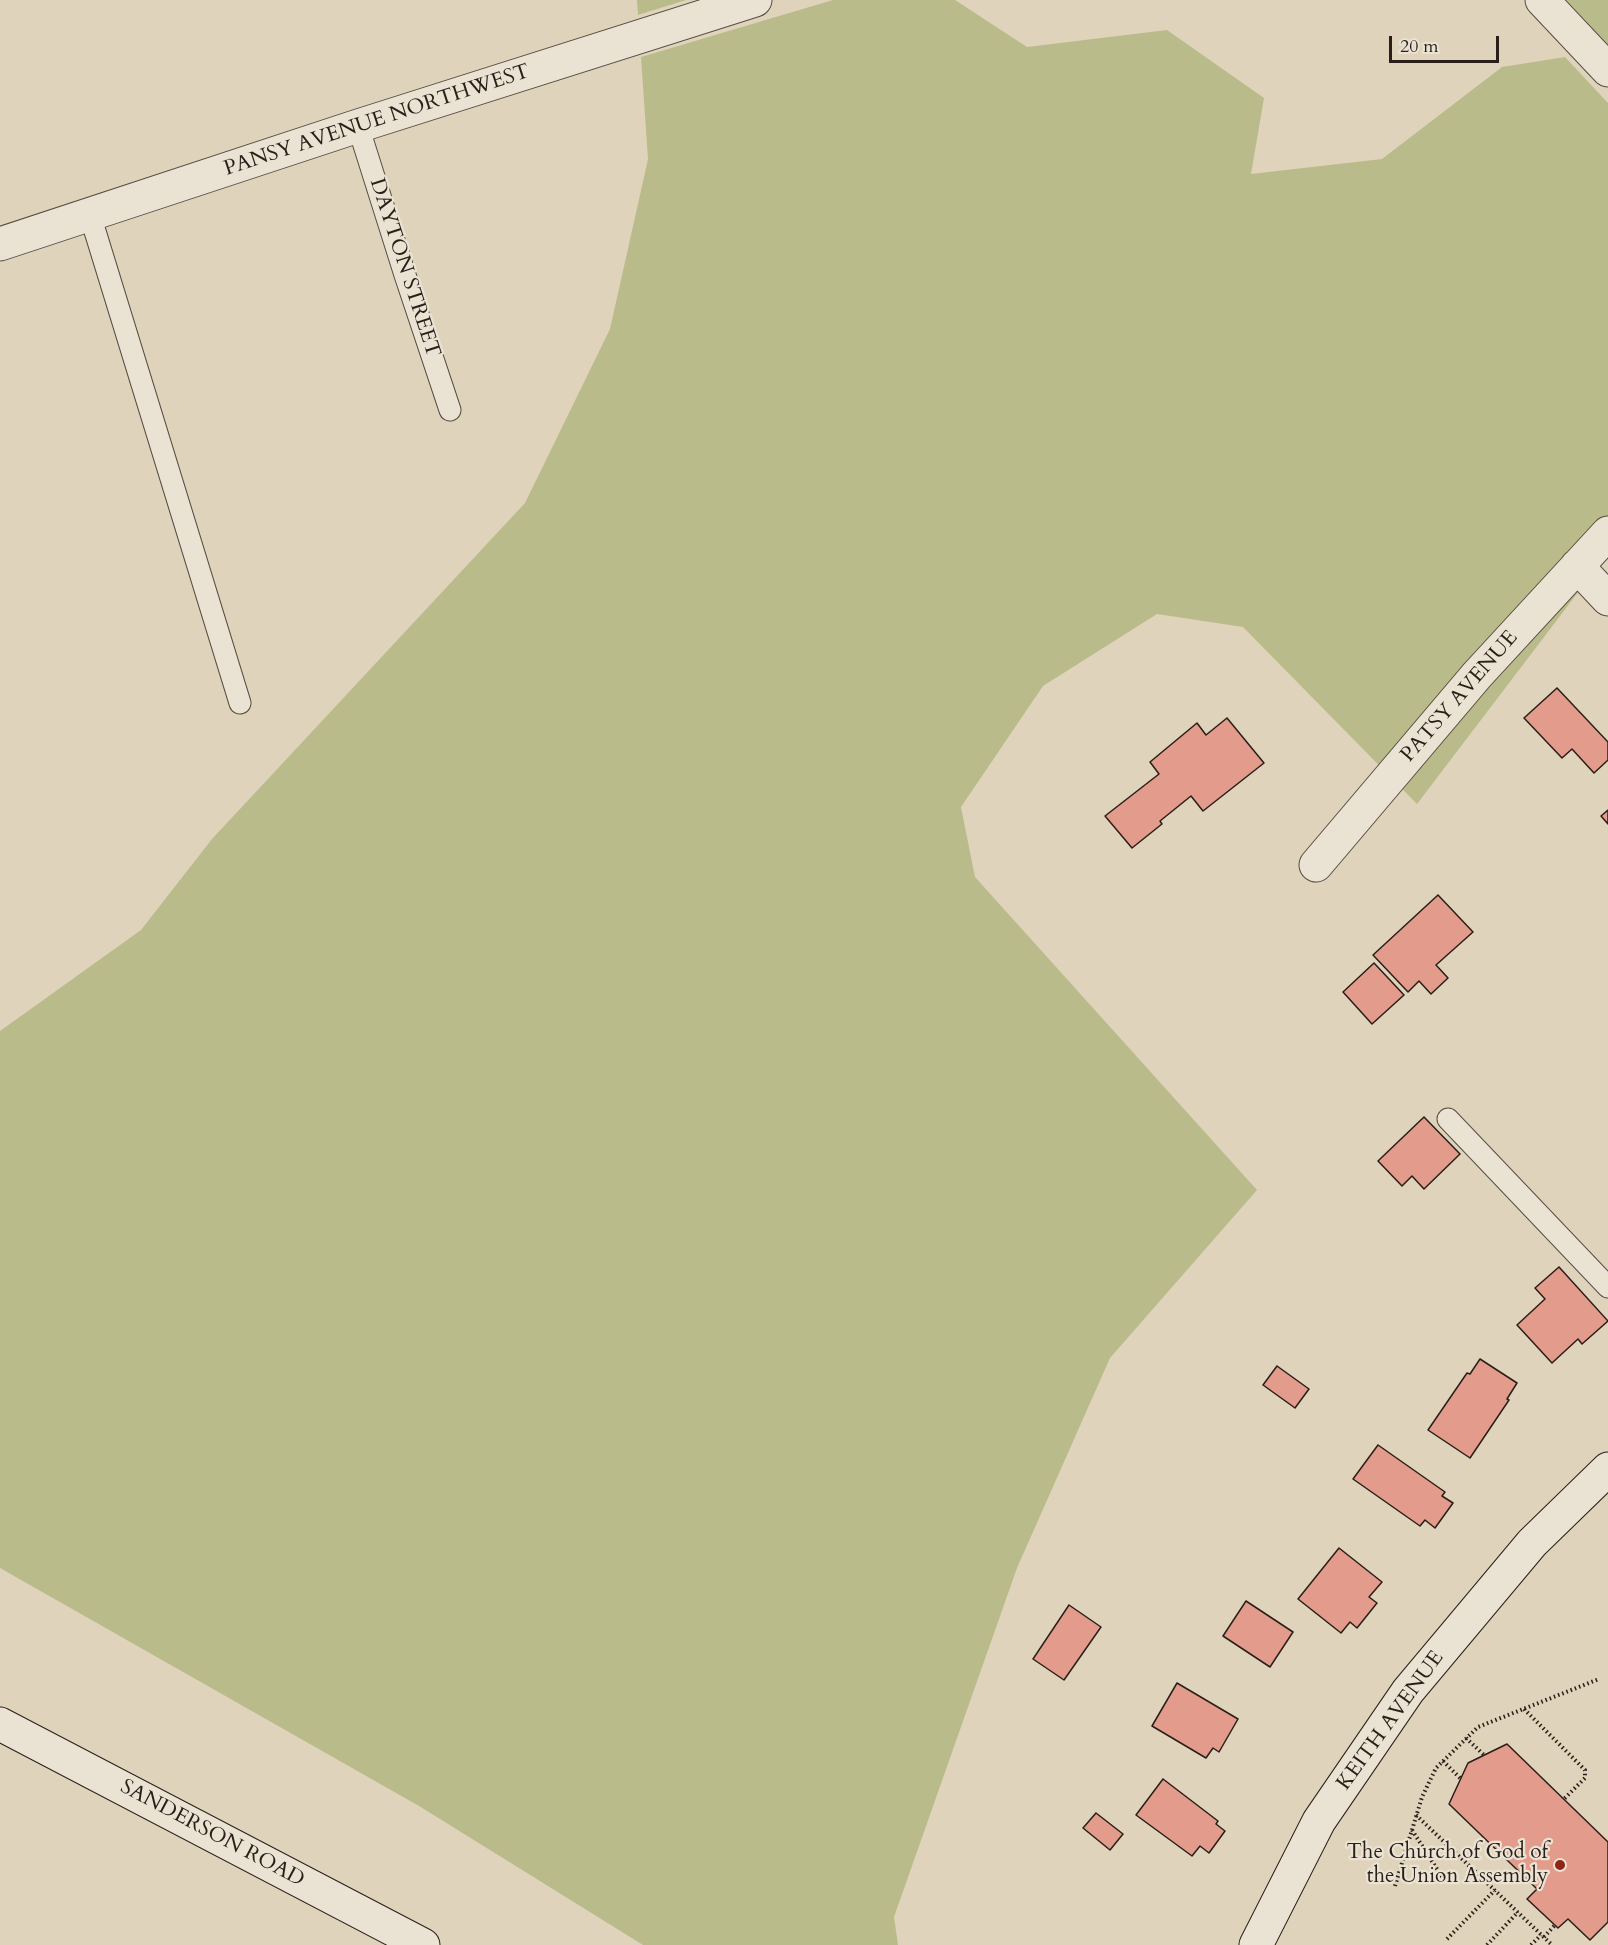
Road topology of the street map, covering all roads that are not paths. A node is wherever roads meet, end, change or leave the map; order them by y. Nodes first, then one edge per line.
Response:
1 (755, 0) edge
2 (1542, 0) edge
3 (1608, 70) edge
4 (358, 126) junction
5 (90, 215) junction
6 (0, 244) edge
7 (450, 410) dead end
8 (1608, 533) edge
9 (1577, 566) junction
10 (1608, 599) edge
11 (240, 703) dead end
12 (1316, 865) dead end
13 (1448, 1119) dead end
14 (1608, 1287) edge
15 (1608, 1469) edge
16 (0, 1724) edge
17 (423, 1945) edge
18 (1256, 1945) edge

1 - 4 street, PANSY AVENUE NORTHWEST
2 - 3 street
4 - 5 street, PANSY AVENUE NORTHWEST
4 - 7 lane, DAYTON STREET
5 - 6 street, PANSY AVENUE NORTHWEST
5 - 11 lane
8 - 9 street, PATSY AVENUE
9 - 10 street
9 - 12 street, PATSY AVENUE
13 - 14 lane
15 - 18 street, KEITH AVENUE
16 - 17 street, SANDERSON ROAD

